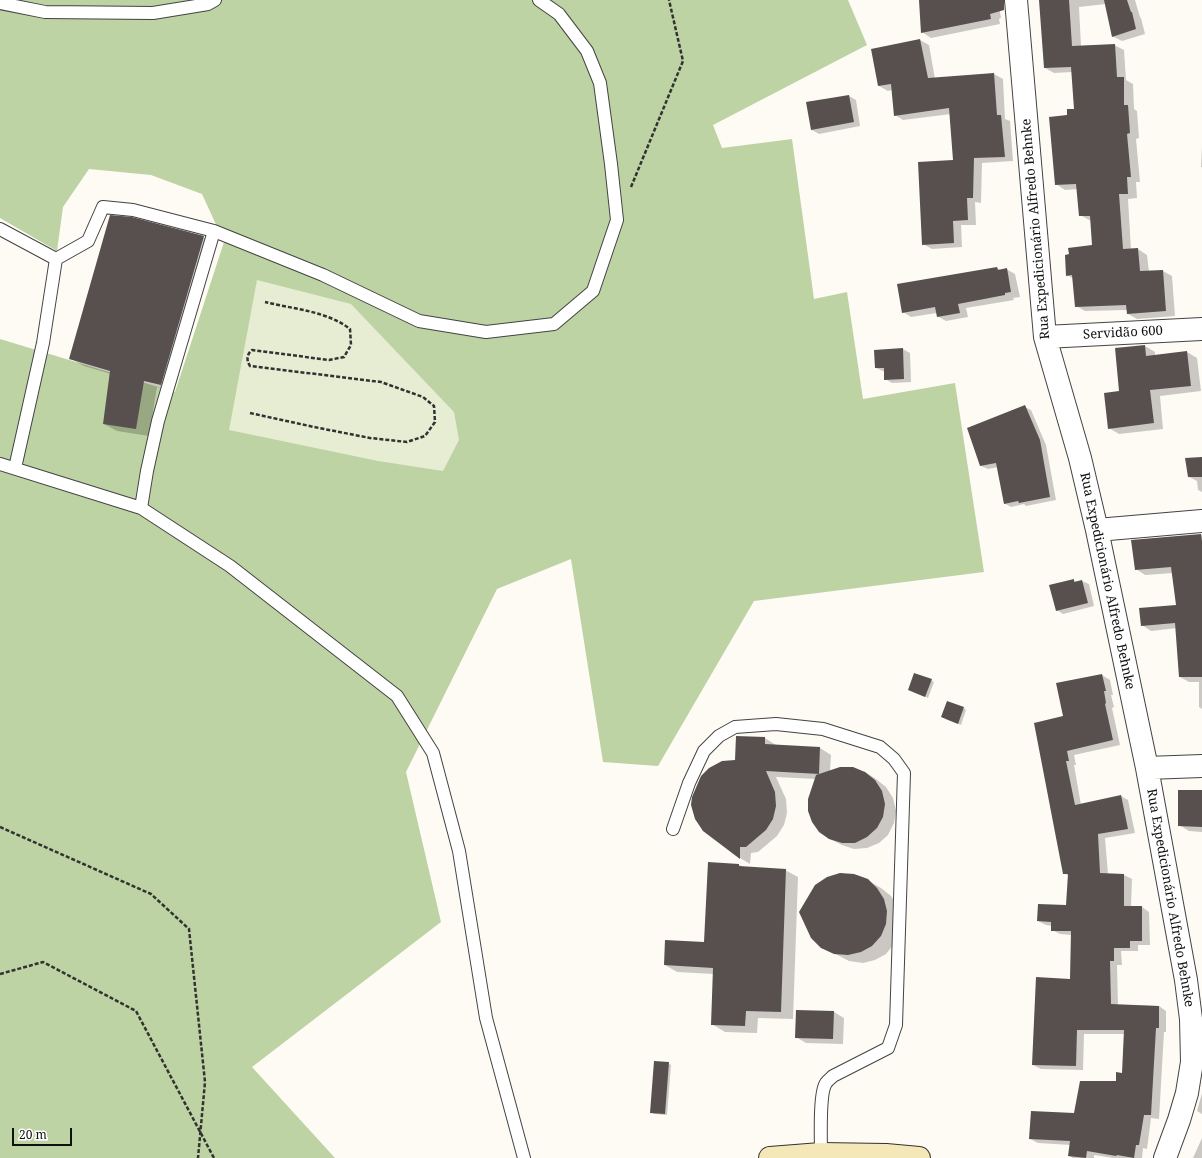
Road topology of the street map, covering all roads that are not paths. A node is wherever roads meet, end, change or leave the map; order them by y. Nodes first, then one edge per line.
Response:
1 (539, 0) edge
2 (1016, 0) edge
3 (208, 1) edge
4 (0, 3) edge
5 (0, 229) edge
6 (214, 231) junction
7 (56, 259) junction
8 (1202, 329) edge
9 (1045, 337) junction
10 (0, 464) edge
11 (15, 468) junction
12 (141, 508) junction
13 (1202, 521) edge
14 (1097, 530) junction
15 (1202, 766) edge
16 (1147, 768) junction
17 (673, 828) dead end
18 (1194, 981) edge
19 (821, 1154) junction
20 (524, 1158) edge
21 (770, 1158) edge
22 (919, 1158) edge
23 (1165, 1158) edge

1 - 6 lane
2 - 9 street, Rua Expedicionário Alfredo Behnke
3 - 4 lane
5 - 7 lane
6 - 7 lane
6 - 12 lane
7 - 11 lane
8 - 9 street, Servidão 600
9 - 14 street, Rua Expedicionário Alfredo Behnke
10 - 11 lane
11 - 12 lane
12 - 20 lane
13 - 14 street
14 - 16 street, Rua Expedicionário Alfredo Behnke
15 - 16 street
16 - 18 street, Rua Expedicionário Alfredo Behnke
17 - 19 lane
18 - 23 street, Rua Expedicionário Alfredo Behnke
19 - 21 main road
19 - 22 main road

